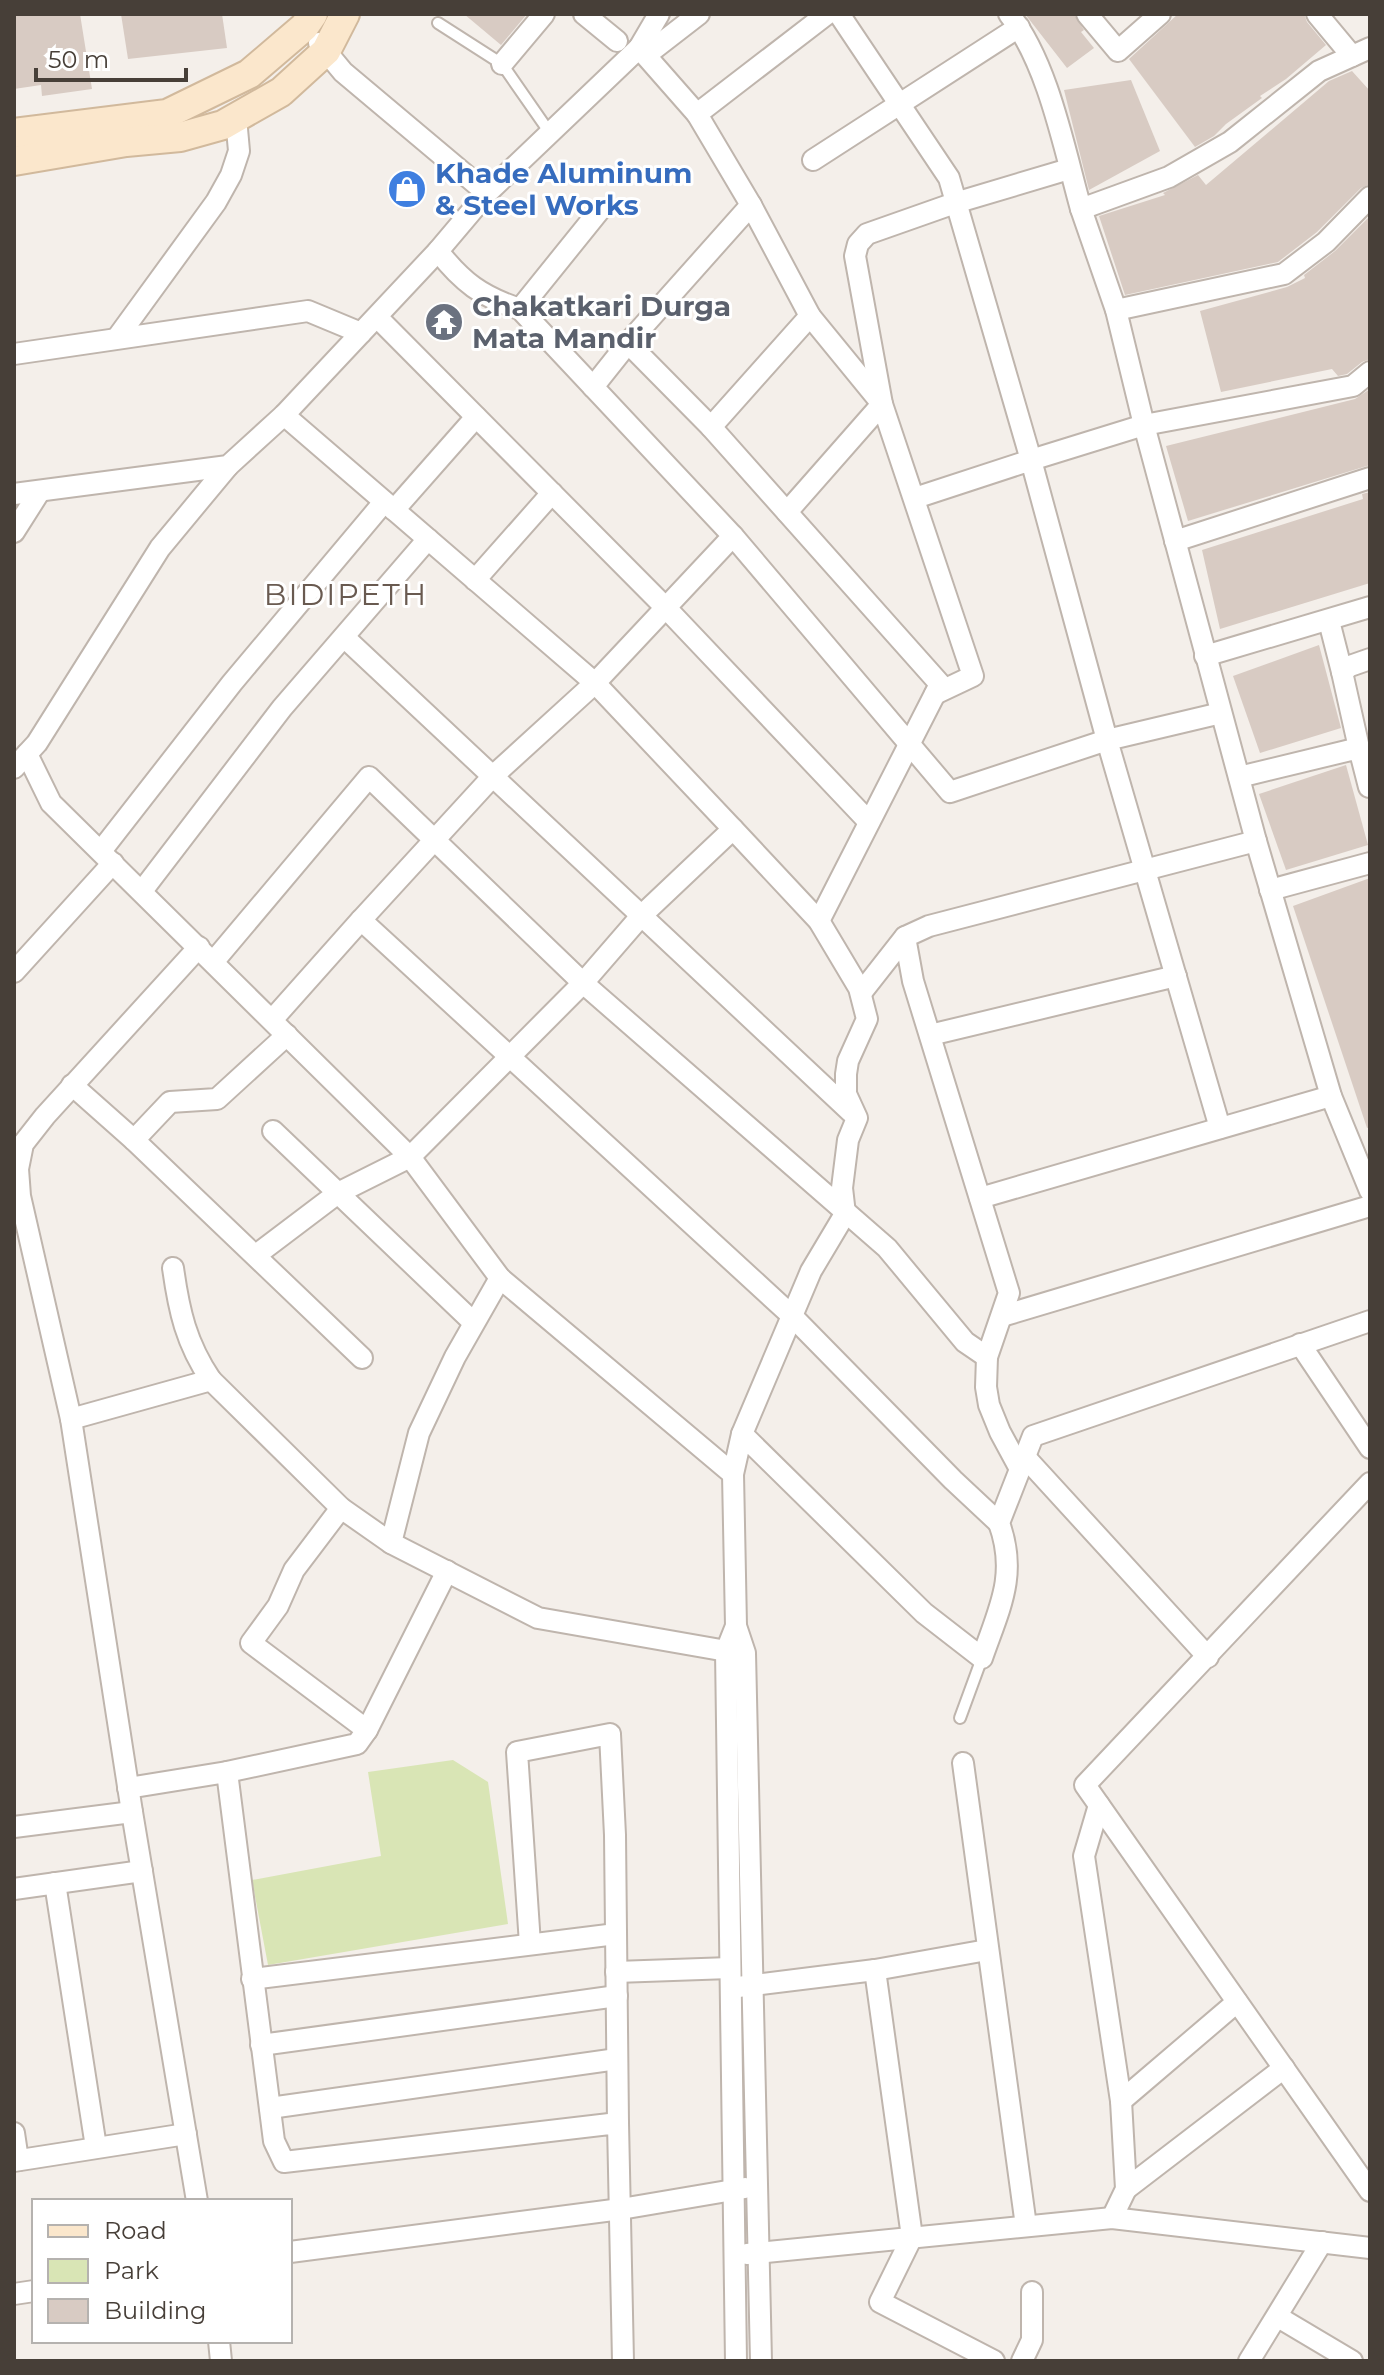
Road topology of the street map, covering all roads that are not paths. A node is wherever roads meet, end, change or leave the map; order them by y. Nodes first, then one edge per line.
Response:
1 (345, 14) edge
2 (544, 14) edge
3 (584, 14) edge
4 (659, 14) edge
5 (699, 14) edge
6 (827, 14) edge
7 (839, 14) edge
8 (1087, 14) edge
9 (1160, 14) edge
10 (1317, 14) edge
11 (1014, 20) edge
12 (309, 21) edge
13 (438, 23) dead end
14 (617, 41) dead end
15 (326, 51) junction
16 (643, 52) junction
17 (1361, 52) edge
18 (502, 64) junction
19 (899, 106) junction
20 (697, 114) junction
21 (236, 118) junction
22 (14, 133) edge
23 (550, 133) junction
24 (813, 160) dead end
25 (14, 161) edge
26 (1069, 169) junction
27 (487, 193) junction
28 (1370, 197) edge
29 (955, 203) junction
30 (751, 205) junction
31 (1081, 209) junction
32 (599, 211) dead end
33 (438, 251) junction
34 (520, 309) junction
35 (1116, 310) junction
36 (810, 316) junction
37 (377, 317) junction
38 (361, 333) junction
39 (117, 338) junction
40 (628, 343) junction
41 (14, 354) edge
42 (1370, 372) edge
43 (593, 387) junction
44 (882, 404) junction
45 (284, 415) junction
46 (476, 417) junction
47 (1144, 425) junction
48 (711, 427) junction
49 (1031, 460) junction
50 (228, 466) junction
51 (1370, 478) edge
52 (40, 491) junction
53 (552, 493) junction
54 (14, 494) edge
55 (915, 498) junction
56 (389, 506) junction
57 (787, 512) junction
58 (14, 532) edge
59 (733, 536) junction
60 (428, 539) junction
61 (1175, 541) junction
62 (475, 580) junction
63 (1370, 607) edge
64 (666, 608) junction
65 (1329, 621) junction
66 (344, 637) junction
67 (1205, 656) junction
68 (1370, 659) edge
69 (1342, 672) junction
70 (595, 683) junction
71 (935, 694) junction
72 (1221, 713) junction
73 (1107, 740) junction
74 (910, 743) junction
75 (1359, 748) junction
76 (20, 761) edge
77 (494, 775) junction
78 (1239, 777) junction
79 (1370, 788) edge
80 (869, 822) junction
81 (733, 829) junction
82 (434, 838) junction
83 (1256, 841) junction
84 (107, 857) junction
85 (1370, 863) edge
86 (1145, 870) junction
87 (1270, 890) junction
88 (142, 891) junction
89 (641, 916) junction
90 (361, 920) junction
91 (819, 921) junction
92 (905, 937) junction
93 (207, 954) junction
94 (14, 972) edge
95 (1176, 976) junction
96 (583, 983) junction
97 (861, 993) junction
98 (272, 1020) junction
99 (287, 1035) junction
100 (930, 1035) junction
101 (508, 1055) junction
102 (72, 1085) junction
103 (1331, 1096) junction
104 (857, 1118) junction
105 (1220, 1128) junction
106 (273, 1131) dead end
107 (134, 1140) junction
108 (410, 1157) junction
109 (1370, 1191) edge
110 (338, 1193) junction
111 (980, 1198) junction
112 (1370, 1206) edge
113 (845, 1214) junction
114 (256, 1255) junction
115 (173, 1268) dead end
116 (500, 1278) junction
117 (791, 1315) junction
118 (1002, 1316) junction
119 (1370, 1321) edge
120 (473, 1322) junction
121 (1300, 1344) junction
122 (987, 1357) junction
123 (362, 1358) dead end
124 (211, 1380) junction
125 (71, 1419) junction
126 (742, 1434) junction
127 (1370, 1448) edge
128 (1023, 1463) junction
129 (733, 1474) junction
130 (1370, 1483) edge
131 (341, 1508) junction
132 (999, 1523) junction
133 (391, 1543) junction
134 (447, 1571) junction
135 (735, 1652) junction
136 (1208, 1657) junction
137 (982, 1658) junction
138 (960, 1718) dead end
139 (367, 1730) junction
140 (963, 1763) dead end
141 (227, 1772) junction
142 (128, 1788) junction
143 (1099, 1805) junction
144 (132, 1812) junction
145 (14, 1827) edge
146 (142, 1871) junction
147 (55, 1883) junction
148 (14, 1889) edge
149 (616, 1934) junction
150 (530, 1944) junction
151 (987, 1950) junction
152 (875, 1970) junction
153 (616, 1972) junction
154 (252, 1979) junction
155 (737, 1981) junction
156 (617, 1996) junction
157 (1237, 2002) junction
158 (261, 2045) junction
159 (617, 2059) junction
160 (1284, 2068) junction
161 (1121, 2101) junction
162 (270, 2108) junction
163 (618, 2123) junction
164 (14, 2133) edge
165 (186, 2134) junction
166 (96, 2147) junction
167 (16, 2160) edge
168 (757, 2188) junction
169 (734, 2189) junction
170 (1126, 2189) junction
171 (1370, 2191) edge
172 (197, 2199) edge
173 (621, 2209) junction
174 (1112, 2218) junction
175 (1026, 2226) junction
176 (912, 2237) junction
177 (1322, 2242) junction
178 (1370, 2248) edge
179 (292, 2252) edge
180 (757, 2253) junction
181 (735, 2254) junction
182 (1032, 2292) dead end
183 (1278, 2317) junction
184 (623, 2361) edge
185 (736, 2361) edge
186 (761, 2361) edge
187 (994, 2361) edge
188 (1022, 2361) edge
189 (1249, 2361) edge
190 (1352, 2361) edge

1 - 15 main road
2 - 18 street
3 - 14 street
4 - 16 street
5 - 16 street
6 - 20 street
7 - 19 street
8 - 9 street
10 - 17 street
11 - 19 street
11 - 26 street
12 - 15 street
12 - 22 main road
13 - 18 lane
15 - 21 main road
15 - 27 street
16 - 20 street
16 - 23 street
17 - 31 street
18 - 23 lane
19 - 24 street
19 - 29 street
20 - 30 street
21 - 25 main road
21 - 39 street
23 - 27 street
26 - 29 street
26 - 31 street
27 - 33 street
28 - 35 street
29 - 44 street
29 - 49 street
30 - 36 street
30 - 40 street
31 - 35 street
32 - 34 street
33 - 34 street
33 - 37 street
34 - 43 street
35 - 47 street
36 - 44 street
36 - 48 street
37 - 38 street
37 - 46 street
38 - 39 street
38 - 45 street
39 - 41 street
40 - 43 street
40 - 48 street
42 - 47 street
43 - 59 street
44 - 55 street
44 - 57 street
45 - 50 street
45 - 56 street
46 - 53 street
46 - 56 street
47 - 49 street
47 - 61 street
48 - 57 street
49 - 55 street
49 - 73 street
50 - 52 street
50 - 76 street
51 - 61 street
52 - 54 street
52 - 58 street
53 - 62 street
53 - 64 street
55 - 71 street
56 - 60 street
56 - 84 street
57 - 71 street
59 - 64 street
59 - 74 street
60 - 62 street
60 - 66 street
61 - 67 street
62 - 70 street
63 - 65 street
64 - 70 street
64 - 80 street
65 - 67 street
65 - 69 street
66 - 77 street
66 - 88 street
67 - 72 street
68 - 69 street
69 - 75 street
70 - 77 street
70 - 81 street
71 - 74 street
72 - 73 street
72 - 78 street
73 - 74 street
73 - 86 street
74 - 80 street
75 - 78 street
75 - 79 street
76 - 84 street
77 - 82 street
77 - 89 street
78 - 83 street
80 - 91 street
81 - 89 street
81 - 91 street
82 - 90 street
82 - 93 street
82 - 96 street
83 - 86 street
83 - 87 street
84 - 88 street
84 - 94 street
85 - 87 street
86 - 92 street
86 - 95 street
87 - 103 street
88 - 93 street
89 - 96 street
89 - 104 street
90 - 98 street
90 - 101 street
91 - 97 street
92 - 97 street
92 - 100 street
93 - 98 street
93 - 102 street
95 - 100 street
95 - 105 street
96 - 101 street
96 - 113 street
97 - 104 street
98 - 99 street
99 - 107 street
99 - 108 street
100 - 111 street
101 - 108 street
101 - 117 street
102 - 107 street
102 - 125 street
103 - 105 street
103 - 109 street
104 - 113 street
105 - 111 street
106 - 110 street
107 - 114 street
108 - 110 street
108 - 116 street
110 - 114 street
110 - 120 street
111 - 118 street
112 - 118 street
113 - 117 street
113 - 122 street
114 - 123 street
115 - 124 street
116 - 120 street
116 - 129 street
117 - 126 street
117 - 132 street
118 - 122 street
119 - 121 street
120 - 133 street
121 - 127 street
121 - 128 street
122 - 128 street
124 - 125 street
124 - 131 street
125 - 142 street
126 - 129 street
126 - 137 street
128 - 132 street
128 - 136 street
129 - 135 street
130 - 136 street
131 - 133 street
131 - 139 street
132 - 137 street
133 - 134 street
134 - 135 street
134 - 139 street
135 - 155 street
136 - 143 street
137 - 138 lane
139 - 141 street
140 - 151 street
141 - 142 street
141 - 154 street
142 - 144 street
143 - 157 street
143 - 161 street
144 - 145 street
144 - 146 street
146 - 147 street
146 - 165 street
147 - 148 street
147 - 166 street
149 - 150 street
149 - 150 street
149 - 153 street
150 - 154 street
151 - 152 street
151 - 175 street
152 - 155 street
152 - 176 street
153 - 155 street
153 - 156 street
154 - 158 street
155 - 168 street
155 - 169 street
156 - 158 street
156 - 159 street
157 - 160 street
157 - 161 street
158 - 162 street
159 - 162 street
159 - 163 street
160 - 170 street
160 - 171 street
161 - 170 street
162 - 163 street
163 - 173 street
164 - 167 street
165 - 166 street
165 - 172 street
166 - 167 street
168 - 169 street
168 - 180 street
169 - 173 street
169 - 181 street
170 - 174 street
173 - 179 street
173 - 184 street
174 - 175 street
174 - 177 street
175 - 176 street
176 - 180 street
176 - 187 street
177 - 178 street
177 - 183 street
180 - 181 street
180 - 186 street
181 - 185 street
182 - 188 street
183 - 189 street
183 - 190 street

